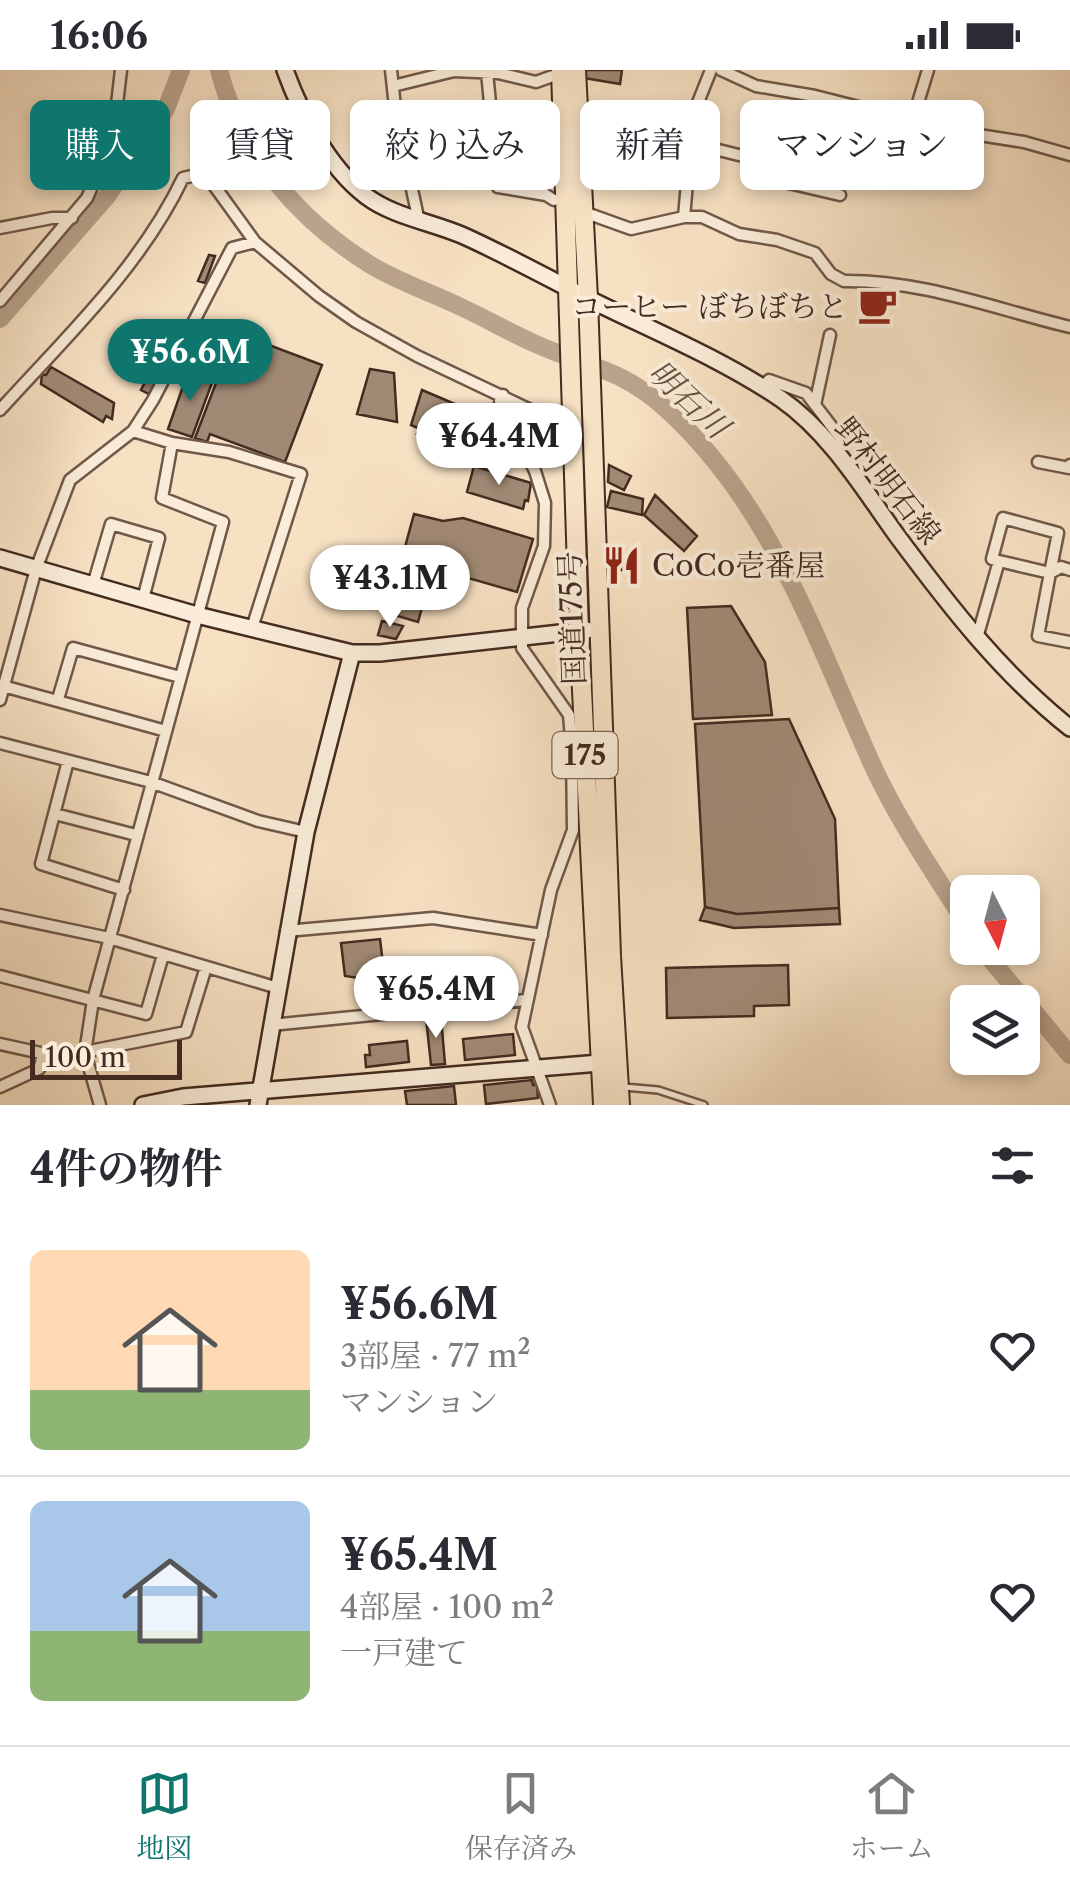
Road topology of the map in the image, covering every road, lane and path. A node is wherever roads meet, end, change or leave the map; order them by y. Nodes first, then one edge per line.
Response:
1 (121, 70) edge
2 (284, 70) edge
3 (391, 70) edge
4 (711, 70) edge
5 (720, 70) edge
6 (566, 71) edge
7 (924, 71) edge
8 (486, 72) edge
9 (393, 86) junction
10 (699, 100) edge
11 (822, 100) edge
12 (917, 100) edge
13 (984, 136) edge
14 (720, 150) edge
15 (1070, 154) edge
16 (686, 190) edge
17 (840, 195) dead end
18 (554, 200) dead end
19 (592, 215) dead end
20 (418, 217) junction
21 (684, 217) junction
22 (72, 218) junction
23 (0, 228) edge
24 (255, 242) junction
25 (570, 288) junction
26 (588, 298) junction
27 (0, 301) edge
28 (580, 322) junction
29 (1070, 327) edge
30 (830, 336) dead end
31 (761, 388) junction
32 (503, 394) junction
33 (815, 405) junction
34 (583, 407) junction
35 (0, 410) edge
36 (574, 430) junction
37 (133, 431) junction
38 (593, 440) junction
39 (172, 443) junction
40 (832, 448) junction
41 (1038, 462) dead end
42 (1070, 465) edge
43 (0, 558) edge
44 (999, 561) junction
45 (36, 568) junction
46 (1070, 570) edge
47 (1050, 573) junction
48 (92, 585) junction
49 (143, 599) junction
50 (197, 615) junction
51 (252, 628) junction
52 (600, 628) junction
53 (579, 631) junction
54 (522, 637) junction
55 (977, 638) junction
56 (1069, 642) edge
57 (0, 648) edge
58 (13, 651) junction
59 (352, 653) junction
60 (180, 677) junction
61 (4, 686) junction
62 (0, 700) edge
63 (58, 700) junction
64 (1070, 728) edge
65 (166, 731) junction
66 (0, 744) edge
67 (579, 749) junction
68 (68, 761) junction
69 (151, 782) junction
70 (55, 814) junction
71 (306, 832) junction
72 (136, 835) junction
73 (564, 851) junction
74 (590, 854) junction
75 (124, 890) junction
76 (0, 916) edge
77 (286, 931) junction
78 (542, 936) junction
79 (109, 938) junction
80 (164, 956) junction
81 (206, 967) junction
82 (0, 976) edge
83 (278, 988) junction
84 (93, 1000) junction
85 (525, 1000) junction
86 (272, 1025) junction
87 (0, 1044) edge
88 (86, 1052) junction
89 (43, 1056) junction
90 (607, 1062) junction
91 (536, 1068) junction
92 (0, 1087) edge
93 (619, 1096) edge
94 (259, 1099) edge
95 (100, 1105) edge
96 (143, 1105) edge
97 (550, 1105) edge
98 (603, 1105) edge
99 (704, 1105) edge

1 - 22 street
2 - 20 street, 野村明石線
3 - 9 street
4 - 10 street
5 - 11 street
6 - 8 street
6 - 25 highway, 国道175号 / 175
6 - 26 highway, 国道175号 / 175
7 - 12 street
8 - 9 street
8 - 18 street
9 - 20 street
13 - 15 street
14 - 17 street
16 - 21 street
19 - 21 street
20 - 25 street, 野村明石線
21 - 29 street
22 - 23 street
22 - 27 street
24 - 32 street
24 - 35 street
24 - 37 street
25 - 26 street, 野村明石線
25 - 28 highway, 国道175号 / 175
26 - 28 highway, 国道175号 / 175
26 - 31 street, 野村明石線
28 - 34 highway, 国道175号 / 175
30 - 33 street
31 - 33 street
31 - 40 street, 野村明石線
32 - 36 street
32 - 54 street
33 - 40 street
34 - 36 highway, 国道175号 / 175
34 - 38 highway, 国道175号 / 175
36 - 38 street
36 - 53 highway, 国道175号 / 175
37 - 39 street
37 - 45 street
38 - 52 highway, 国道175号 / 175
39 - 50 street
39 - 51 street
40 - 55 street, 野村明石線
41 - 42 street
43 - 45 street
44 - 47 street
44 - 47 street
44 - 55 street
45 - 48 street
45 - 58 street
46 - 47 street
47 - 56 street
48 - 49 street
48 - 49 street
49 - 50 street
50 - 51 street
50 - 60 street
51 - 59 street
52 - 53 street
52 - 90 highway, 国道175号 / 175
53 - 54 street
53 - 67 highway, 国道175号 / 175
54 - 59 street
54 - 67 street
55 - 64 street, 野村明石線
57 - 58 street
58 - 61 street
59 - 71 street
60 - 63 street
60 - 65 street
61 - 62 street
61 - 63 street
63 - 65 street
65 - 69 street
66 - 68 street
67 - 73 street
67 - 74 highway, 国道175号 / 175
68 - 69 street
68 - 70 street
69 - 71 street
69 - 72 street
70 - 72 street
70 - 75 street
71 - 77 street
72 - 75 street
73 - 74 street
73 - 78 street
74 - 90 highway, 国道175号 / 175
75 - 79 street
76 - 79 street
77 - 78 street
77 - 83 street
78 - 85 street
79 - 80 street
79 - 84 street
80 - 81 street
80 - 84 street
81 - 83 street
81 - 88 street
82 - 84 street
83 - 86 street
84 - 88 street
85 - 86 street
85 - 91 street
86 - 94 street
87 - 89 street
88 - 89 street
88 - 95 street
89 - 92 street
90 - 91 street
90 - 93 highway, 国道175号 / 175
90 - 98 highway, 国道175号 / 175
91 - 94 street
91 - 97 street
93 - 99 lane
94 - 96 street

